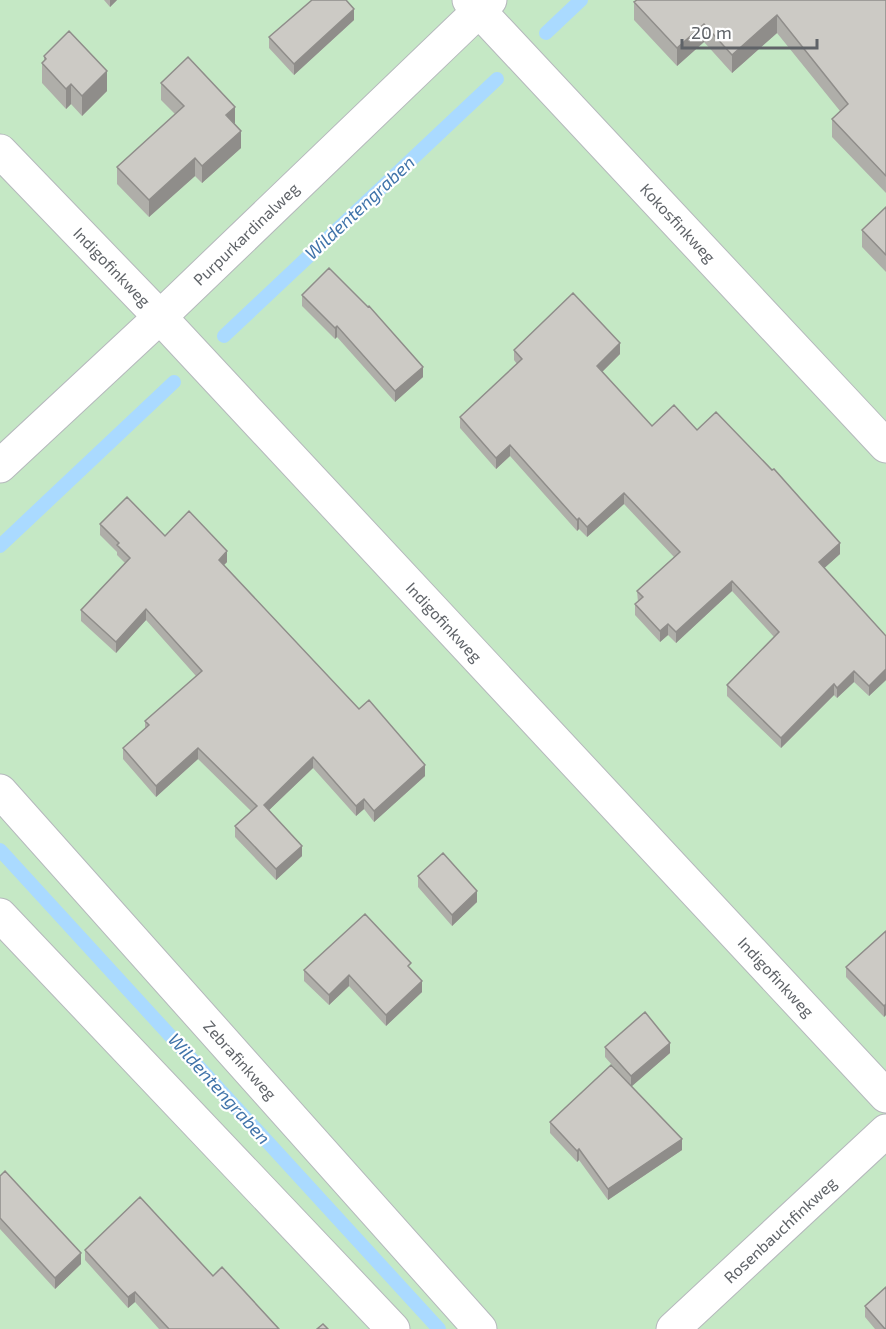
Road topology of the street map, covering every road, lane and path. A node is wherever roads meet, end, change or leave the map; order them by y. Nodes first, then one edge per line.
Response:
1 (479, 3) edge
2 (0, 151) edge
3 (160, 317) junction
4 (886, 446) edge
5 (0, 466) edge
6 (0, 791) edge
7 (0, 915) edge
8 (886, 1096) edge
9 (886, 1131) edge
10 (393, 1329) edge
11 (480, 1329) edge
12 (673, 1329) edge

1 - 3 lane, Purpurkardinalweg
1 - 4 lane, Kokosfinkweg
2 - 3 lane, Indigofinkweg
3 - 5 lane, Purpurkardinalweg
3 - 8 lane, Indigofinkweg
6 - 11 lane, Zebrafinkweg
7 - 10 lane
9 - 12 lane, Rosenbauchfinkweg

